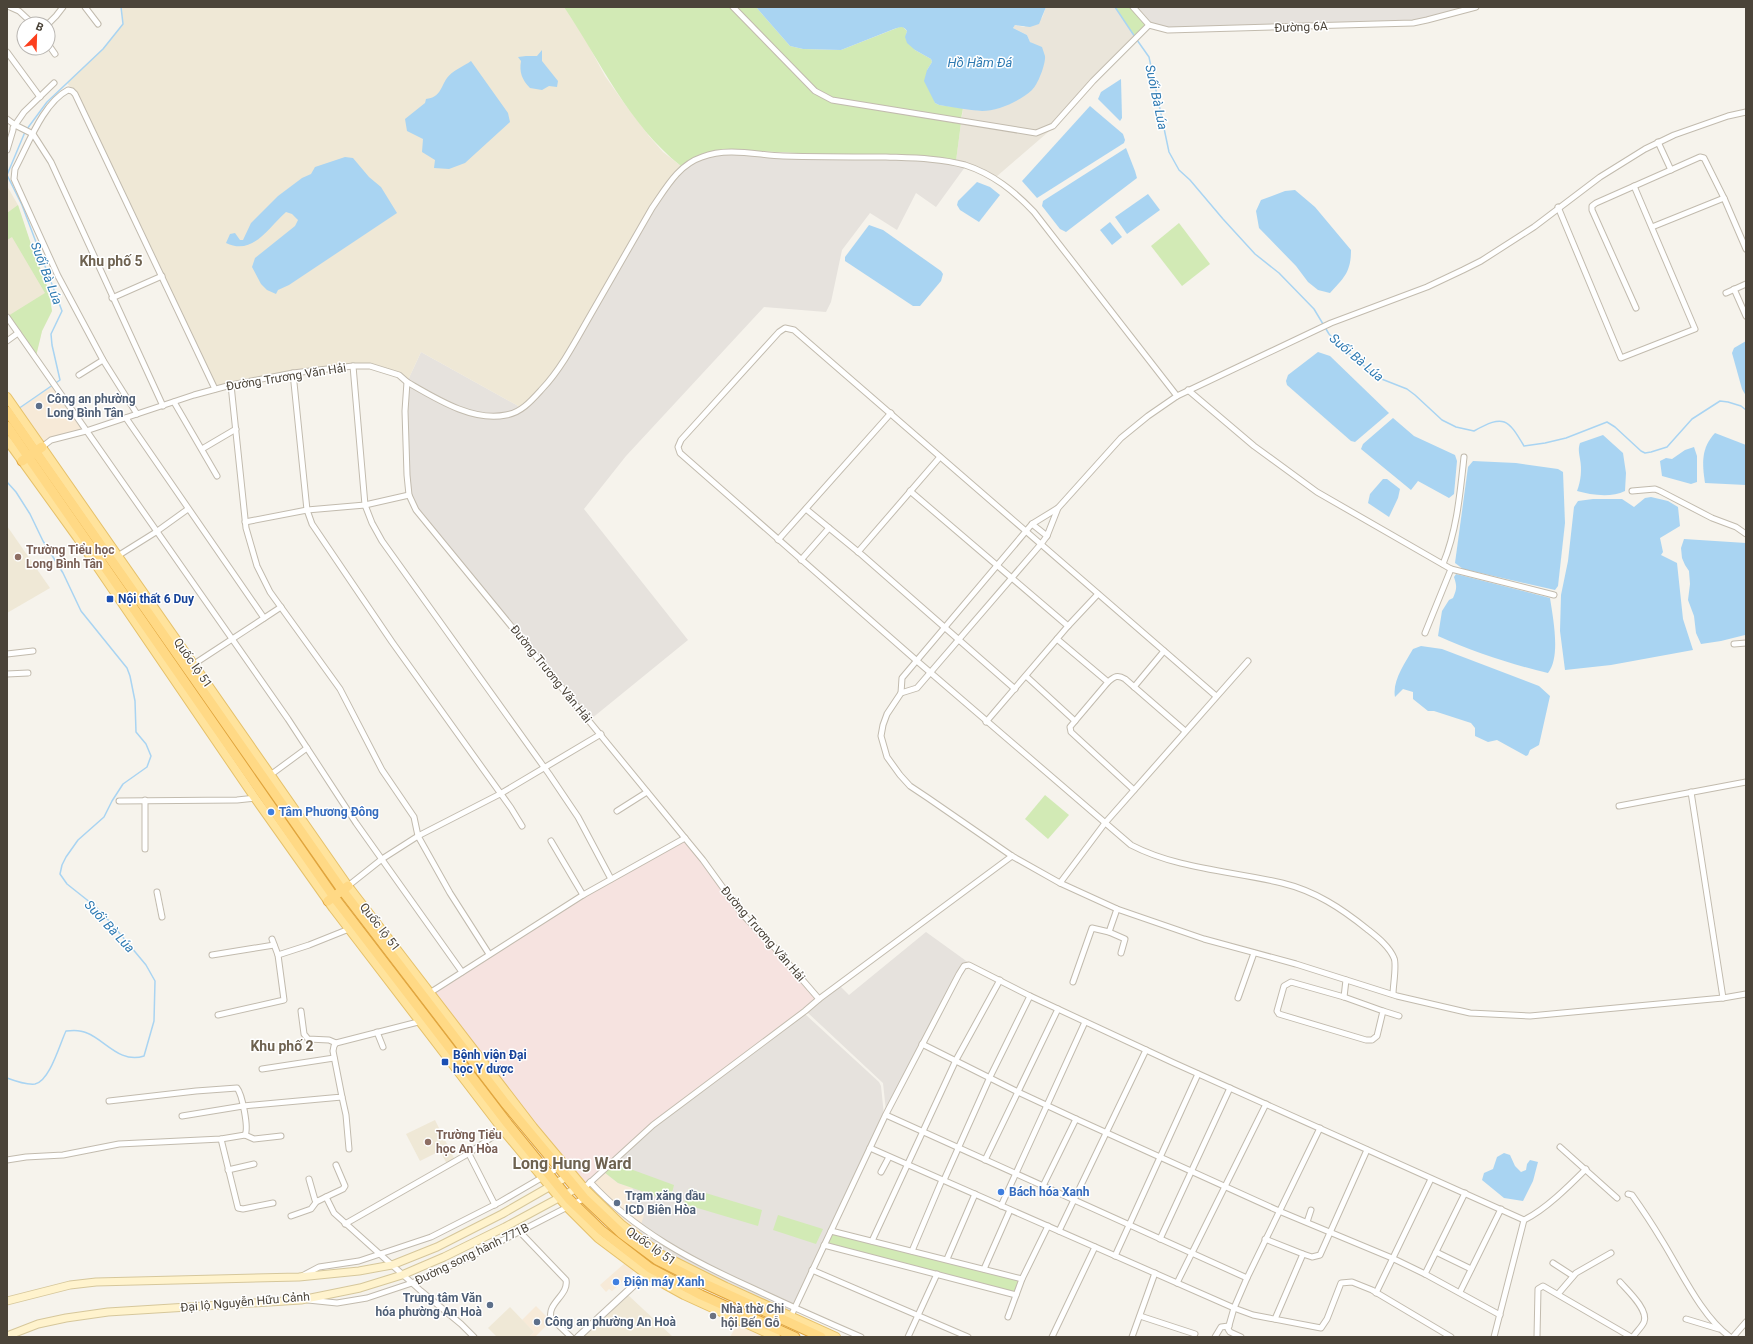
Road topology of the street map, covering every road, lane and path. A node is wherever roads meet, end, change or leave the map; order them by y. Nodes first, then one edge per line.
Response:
1 (10, 7) edge
2 (63, 7) edge
3 (85, 7) edge
4 (733, 7) edge
5 (1133, 7) edge
6 (1476, 7) edge
7 (24, 16) edge
8 (56, 16) edge
9 (98, 24) dead end
10 (1149, 25) junction
11 (7, 52) edge
12 (54, 83) dead end
13 (40, 97) junction
14 (1746, 112) edge
15 (7, 119) edge
16 (15, 125) junction
17 (33, 134) junction
18 (1658, 142) junction
19 (7, 150) edge
20 (1671, 170) junction
21 (1634, 186) junction
22 (1724, 198) junction
23 (1558, 207) junction
24 (1652, 227) junction
25 (1746, 249) edge
26 (162, 276) junction
27 (1746, 284) edge
28 (1734, 289) junction
29 (1726, 292) dead end
30 (112, 298) junction
31 (1636, 308) dead end
32 (1746, 316) edge
33 (7, 317) edge
34 (18, 333) junction
35 (7, 341) edge
36 (103, 360) junction
37 (353, 366) junction
38 (292, 373) junction
39 (79, 375) dead end
40 (407, 382) junction
41 (231, 385) junction
42 (215, 389) junction
43 (1188, 390) junction
44 (1177, 396) junction
45 (174, 402) junction
46 (8, 404) edge
47 (163, 406) junction
48 (891, 413) junction
49 (137, 414) junction
50 (126, 418) junction
51 (13, 420) edge
52 (236, 429) junction
53 (86, 431) junction
54 (7, 440) edge
55 (39, 449) junction
56 (202, 449) junction
57 (940, 457) junction
58 (1464, 457) dead end
59 (25, 459) junction
60 (217, 476) dead end
61 (910, 491) junction
62 (1632, 491) dead end
63 (409, 496) junction
64 (365, 505) junction
65 (1058, 508) junction
66 (188, 509) junction
67 (806, 509) junction
68 (307, 510) junction
69 (245, 522) junction
70 (1032, 524) junction
71 (829, 528) junction
72 (1026, 531) junction
73 (156, 532) junction
74 (1746, 534) edge
75 (1047, 536) junction
76 (778, 540) junction
77 (1040, 544) junction
78 (858, 552) junction
79 (115, 558) junction
80 (801, 560) junction
81 (1443, 564) junction
82 (998, 565) junction
83 (1451, 569) junction
84 (1012, 578) junction
85 (1098, 594) junction
86 (1554, 595) dead end
87 (281, 607) junction
88 (264, 618) junction
89 (1068, 626) junction
90 (945, 627) junction
91 (1425, 634) dead end
92 (959, 639) junction
93 (1057, 639) junction
94 (232, 640) junction
95 (1734, 644) dead end
96 (1746, 644) edge
97 (32, 651) dead end
98 (1164, 651) junction
99 (7, 654) edge
100 (917, 661) junction
101 (1248, 661) dead end
102 (191, 666) junction
103 (28, 672) dead end
104 (930, 673) junction
105 (7, 674) edge
106 (1026, 676) junction
107 (1108, 682) junction
108 (1134, 687) junction
109 (1015, 689) junction
110 (901, 693) junction
111 (1216, 696) junction
112 (1075, 721) junction
113 (986, 722) junction
114 (1185, 731) junction
115 (601, 734) junction
116 (307, 748) junction
117 (545, 768) junction
118 (267, 777) junction
119 (1746, 782) edge
120 (1134, 790) junction
121 (647, 792) junction
122 (1691, 792) junction
123 (500, 794) junction
124 (259, 796) junction
125 (145, 800) junction
126 (119, 801) dead end
127 (1618, 806) dead end
128 (617, 811) dead end
129 (1105, 823) junction
130 (522, 826) dead end
131 (418, 836) junction
132 (685, 838) junction
133 (551, 841) dead end
134 (145, 849) dead end
135 (1012, 856) junction
136 (382, 860) junction
137 (611, 879) junction
138 (1060, 883) junction
139 (345, 888) junction
140 (157, 892) dead end
141 (583, 895) junction
142 (331, 899) junction
143 (1116, 909) junction
144 (162, 917) dead end
145 (349, 929) junction
146 (1109, 932) junction
147 (272, 939) dead end
148 (274, 945) junction
149 (1121, 953) dead end
150 (1254, 953) junction
151 (489, 954) junction
152 (212, 955) dead end
153 (278, 956) junction
154 (462, 972) junction
155 (1000, 980) junction
156 (1346, 980) junction
157 (1073, 982) dead end
158 (427, 994) junction
159 (1393, 994) junction
160 (1746, 994) edge
161 (1030, 996) junction
162 (1344, 997) junction
163 (1238, 998) dead end
164 (1723, 998) junction
165 (819, 999) junction
166 (1058, 1009) junction
167 (301, 1011) dead end
168 (1383, 1011) junction
169 (218, 1015) dead end
170 (1399, 1016) dead end
171 (425, 1020) junction
172 (1086, 1022) junction
173 (377, 1032) junction
174 (336, 1043) junction
175 (922, 1044) junction
176 (383, 1047) dead end
177 (1146, 1050) junction
178 (334, 1058) junction
179 (956, 1060) junction
180 (262, 1069) dead end
181 (1198, 1074) junction
182 (990, 1077) junction
183 (1230, 1088) junction
184 (1018, 1092) junction
185 (342, 1097) junction
186 (109, 1101) dead end
187 (1266, 1104) junction
188 (1048, 1105) junction
189 (243, 1106) junction
190 (886, 1115) junction
191 (182, 1116) dead end
192 (1076, 1119) junction
193 (506, 1127) junction
194 (1320, 1128) junction
195 (923, 1132) junction
196 (1107, 1133) junction
197 (245, 1135) junction
198 (281, 1136) dead end
199 (221, 1139) junction
200 (1560, 1147) dead end
201 (870, 1148) junction
202 (959, 1148) junction
203 (349, 1149) dead end
204 (1367, 1150) junction
205 (469, 1154) junction
206 (890, 1156) junction
207 (1160, 1157) junction
208 (7, 1160) edge
209 (985, 1160) junction
210 (254, 1164) dead end
211 (908, 1164) junction
212 (336, 1165) dead end
213 (561, 1166) junction
214 (228, 1170) junction
215 (1586, 1170) junction
216 (1192, 1171) junction
217 (881, 1172) dead end
218 (1016, 1174) junction
219 (569, 1175) junction
220 (545, 1176) junction
221 (309, 1179) dead end
222 (1431, 1179) junction
223 (943, 1180) junction
224 (553, 1185) junction
225 (583, 1186) junction
226 (1043, 1186) junction
227 (1225, 1186) junction
228 (1465, 1193) junction
229 (975, 1194) junction
230 (1628, 1194) dead end
231 (562, 1196) junction
232 (587, 1196) junction
233 (326, 1197) junction
234 (1617, 1198) dead end
235 (1074, 1200) junction
236 (316, 1201) junction
237 (273, 1203) dead end
238 (495, 1205) junction
239 (570, 1205) junction
240 (1001, 1206) junction
241 (1501, 1209) junction
242 (1010, 1210) junction
243 (1312, 1210) dead end
244 (1279, 1211) junction
245 (292, 1216) dead end
246 (1524, 1220) junction
247 (1307, 1222) junction
248 (345, 1224) junction
249 (1129, 1225) junction
250 (1048, 1226) junction
251 (831, 1231) junction
252 (1059, 1231) junction
253 (520, 1232) junction
254 (1329, 1232) junction
255 (1160, 1239) junction
256 (1266, 1239) junction
257 (872, 1241) junction
258 (667, 1244) junction
259 (824, 1245) junction
260 (1095, 1247) junction
261 (912, 1250) junction
262 (1436, 1252) junction
263 (1611, 1252) dead end
264 (1192, 1253) junction
265 (660, 1254) junction
266 (1303, 1254) junction
267 (380, 1255) junction
268 (1115, 1256) junction
269 (1392, 1258) junction
270 (947, 1259) junction
271 (1553, 1263) dead end
272 (392, 1265) junction
273 (984, 1269) junction
274 (1471, 1269) junction
275 (812, 1270) junction
276 (1155, 1273) junction
277 (937, 1274) junction
278 (1425, 1274) junction
279 (402, 1275) junction
280 (1573, 1276) junction
281 (299, 1277) junction
282 (643, 1277) junction
283 (1022, 1278) junction
284 (1247, 1278) junction
285 (1620, 1282) dead end
286 (412, 1283) junction
287 (1177, 1283) junction
288 (1376, 1292) junction
289 (1460, 1292) junction
290 (1558, 1294) junction
291 (1016, 1295) junction
292 (301, 1300) junction
293 (7, 1301) edge
294 (794, 1308) junction
295 (1234, 1308) junction
296 (918, 1315) junction
297 (1500, 1315) junction
298 (1140, 1316) junction
299 (1008, 1317) dead end
300 (789, 1319) junction
301 (1275, 1319) junction
302 (1686, 1319) dead end
303 (1746, 1322) edge
304 (760, 1326) junction
305 (1229, 1326) junction
306 (1720, 1329) junction
307 (1195, 1334) dead end
308 (7, 1336) edge
309 (474, 1337) edge
310 (571, 1337) edge
311 (578, 1337) edge
312 (776, 1337) edge
313 (795, 1337) edge
314 (821, 1337) edge
315 (836, 1337) edge
316 (860, 1337) edge
317 (908, 1337) edge
318 (968, 1337) edge
319 (1052, 1337) edge
320 (1132, 1337) edge
321 (1215, 1337) edge
322 (1241, 1337) edge
323 (1451, 1337) edge
324 (1494, 1337) edge
325 (1537, 1337) edge
326 (1632, 1337) edge
327 (1730, 1337) edge
328 (1733, 1337) edge

1 - 7 street
2 - 8 street
3 - 9 street
4 - 10 street
5 - 10 street
6 - 10 street, Đường 6A
11 - 13 street
12 - 13 street
13 - 16 street
14 - 18 street
15 - 16 street
16 - 17 street
16 - 19 street
17 - 26 street
17 - 30 street
17 - 36 street
18 - 20 street
18 - 23 street
20 - 21 street
20 - 22 street
21 - 24 street
21 - 31 street
22 - 24 street
22 - 25 street
23 - 24 street
23 - 43 street
26 - 30 street
26 - 42 street
27 - 28 street
28 - 29 street
28 - 32 street
30 - 47 street
33 - 34 street
34 - 35 street
34 - 53 street
36 - 39 street
36 - 49 street
37 - 38 street, Đường Trương Văn Hải
37 - 40 street, Đường Trương Văn Hải
37 - 64 street
38 - 41 street, Đường Trương Văn Hải
38 - 68 street
40 - 44 street
40 - 63 street, Đường Trương Văn Hải
41 - 42 street, Đường Trương Văn Hải
41 - 52 street
42 - 45 street, Đường Trương Văn Hải
43 - 44 street
43 - 81 street
44 - 65 street
45 - 47 street, Đường Trương Văn Hải
45 - 56 street
46 - 51 highway
47 - 49 street, Đường Trương Văn Hải
48 - 57 street
48 - 67 street
48 - 76 street
49 - 50 street, Đường Trương Văn Hải
50 - 53 street, Đường Trương Văn Hải
50 - 66 street
51 - 55 highway, Quốc lộ 51
51 - 59 highway, Quốc lộ 51
52 - 56 street
52 - 69 street
53 - 55 street, Đường Trương Văn Hải
53 - 73 street
54 - 59 main road, Quốc lộ 51
55 - 59 highway
55 - 79 highway, Quốc lộ 51
56 - 60 street
57 - 61 street
57 - 72 street
58 - 81 street
59 - 124 highway, Quốc lộ 51
61 - 78 street
61 - 82 street
62 - 74 street
63 - 64 street
63 - 115 street, Đường Trương Văn Hải
64 - 68 street
64 - 117 street
65 - 70 street
65 - 75 street
66 - 73 street
66 - 88 street
67 - 71 street
67 - 76 street
68 - 69 street
68 - 123 street
69 - 87 street
70 - 72 street
70 - 75 street
71 - 78 street
71 - 80 street
72 - 77 street
72 - 82 street
73 - 79 street
73 - 94 street
75 - 77 street
76 - 80 street
77 - 84 street
77 - 85 street
78 - 90 street
79 - 102 highway, Quốc lộ 51
80 - 100 street
81 - 83 street
82 - 84 street
82 - 90 street
83 - 86 street
83 - 91 street
84 - 89 street
84 - 92 street
85 - 89 street
85 - 98 street
87 - 88 street
87 - 131 street
88 - 94 street
89 - 93 street
90 - 92 street
90 - 100 street
92 - 104 street
92 - 109 street
93 - 106 street
93 - 107 street
94 - 102 street
94 - 116 street
95 - 96 street
97 - 99 street
98 - 108 street
98 - 111 street
100 - 104 street
100 - 110 street
101 - 111 street
102 - 118 highway, Quốc lộ 51
103 - 105 street
104 - 110 street
104 - 113 street
106 - 109 street
106 - 112 street
107 - 108 street
107 - 112 street
108 - 114 street
109 - 113 street
110 - 135 street
111 - 114 street
112 - 120 street
113 - 129 street
114 - 120 street
115 - 117 street
115 - 121 street, Đường Trương Văn Hải
116 - 118 street
116 - 136 street
117 - 123 street
117 - 137 street
118 - 139 highway, Quốc lộ 51
119 - 122 street
120 - 129 street
121 - 128 street
121 - 132 street, Đường Trương Văn Hải
122 - 127 street
122 - 164 street
123 - 130 street
123 - 131 street
124 - 125 street
124 - 142 highway, Quốc lộ 51
125 - 126 street
125 - 134 street
129 - 138 street
129 - 159 street
131 - 136 street
131 - 151 street
132 - 137 street
132 - 165 street, Đường Trương Văn Hải
133 - 141 street
135 - 138 street
135 - 165 street
136 - 139 street
136 - 154 street
137 - 141 street
138 - 143 street
139 - 142 highway
139 - 158 highway, Quốc lộ 51
140 - 144 street
141 - 151 street
142 - 145 main road, Quốc lộ 51
142 - 171 highway, Quốc lộ 51
143 - 146 street
143 - 150 street
145 - 153 street
145 - 171 main road, Quốc lộ 51
146 - 149 street
146 - 157 street
147 - 148 street
148 - 152 street
148 - 153 street
150 - 156 street
150 - 163 street
151 - 154 street
153 - 169 street
154 - 158 street
155 - 161 street
155 - 175 street
155 - 179 street
156 - 159 street
156 - 162 street
158 - 213 highway, Quốc lộ 51
159 - 164 street
160 - 164 street
161 - 166 street
161 - 182 street
162 - 168 street
162 - 168 street
165 - 225 street
166 - 172 street
166 - 184 street
167 - 174 street
168 - 170 street
171 - 173 street
171 - 193 highway, Quốc lộ 51
172 - 177 street
172 - 188 street
173 - 174 street
173 - 176 street
174 - 178 street
175 - 179 street
175 - 190 street
177 - 181 street
177 - 196 street
178 - 180 street
178 - 185 street
179 - 182 street
179 - 195 street
181 - 183 street
181 - 207 street
182 - 184 street
182 - 202 street
183 - 187 street
183 - 216 street
184 - 188 street
184 - 209 street
185 - 189 street
185 - 203 street
186 - 189 street
187 - 194 street
187 - 227 street
188 - 192 street
188 - 218 street
189 - 191 street
189 - 197 street
190 - 195 street
190 - 201 street
192 - 196 street
192 - 226 street
193 - 205 street
193 - 220 highway, Quốc lộ 51
194 - 204 street
194 - 244 street
195 - 202 street
195 - 211 street
196 - 207 street
196 - 235 street
197 - 198 street
197 - 199 street
199 - 208 street
199 - 214 street
200 - 215 street
201 - 206 street
201 - 251 street
202 - 209 street
202 - 223 street
204 - 222 street
204 - 254 street
205 - 238 street
205 - 248 street
206 - 211 street
206 - 217 street
207 - 216 street
207 - 249 street
209 - 218 street
210 - 214 street
211 - 223 street
211 - 257 street
212 - 233 street
213 - 219 highway, Quốc lộ 51
213 - 220 street
214 - 237 street
215 - 234 street
215 - 246 street
216 - 227 street
216 - 255 street
218 - 226 street
218 - 240 street
219 - 224 main road, Đại lộ Nguyễn Hữu Cảnh
219 - 225 highway, Quốc lộ 51
220 - 224 highway, Quốc lộ 51
220 - 238 street
221 - 236 street
222 - 228 street
222 - 269 street
223 - 229 street
223 - 261 street
224 - 231 highway, Quốc lộ 51
224 - 272 main road, Đại lộ Nguyễn Hữu Cảnh
225 - 231 main road, Đại lộ Nguyễn Hữu Cảnh
225 - 232 highway, Quốc lộ 51
225 - 258 street
226 - 235 street
227 - 244 street
227 - 264 street
228 - 241 street
228 - 262 street
229 - 240 street
229 - 270 street
230 - 306 street
231 - 239 highway, Quốc lộ 51
231 - 279 main road, Đại lộ Nguyễn Hữu Cảnh
232 - 239 street, Đường song hành 771B
232 - 265 main road, Quốc lộ 51
232 - 300 highway, Quốc lộ 51
233 - 236 street
233 - 248 street
235 - 249 street
235 - 252 street
236 - 245 street
238 - 267 street
239 - 253 street, Đường song hành 771B
239 - 282 main road, Quốc lộ 51
239 - 304 highway, Quốc lộ 51
240 - 242 street
241 - 246 street
241 - 274 street
242 - 250 street
242 - 273 street
243 - 247 street
244 - 247 street
244 - 256 street
246 - 297 street
247 - 254 street
248 - 267 street
249 - 255 street
249 - 268 street
250 - 252 street
250 - 283 street
251 - 257 street
251 - 259 street
252 - 260 street
253 - 286 street, Đường song hành 771B
253 - 310 street
254 - 266 street
254 - 269 street
255 - 264 street
256 - 266 street
256 - 284 street
257 - 261 street
258 - 265 street
258 - 294 street
259 - 275 street
259 - 277 street
260 - 268 street
260 - 319 street
261 - 270 street
262 - 274 street
262 - 278 street
263 - 280 street
264 - 284 street
264 - 287 street
265 - 300 main road, Quốc lộ 51
266 - 301 street
267 - 272 street
267 - 281 street
268 - 276 street
269 - 278 street
269 - 288 street
270 - 273 street
271 - 280 street
272 - 279 street
272 - 281 main road, Đại lộ Nguyễn Hữu Cảnh
273 - 283 street
274 - 289 street
275 - 294 street
275 - 296 street
276 - 287 street
276 - 298 street
277 - 291 street
277 - 296 street
278 - 289 street
279 - 286 street
279 - 292 main road, Đại lộ Nguyễn Hữu Cảnh
280 - 290 street
281 - 293 main road, Đại lộ Nguyễn Hữu Cảnh
282 - 304 main road, Quốc lộ 51
282 - 311 street
283 - 291 street
284 - 295 street
285 - 326 street
286 - 292 street, Đường song hành 771B
286 - 309 street
287 - 295 street
288 - 301 street
288 - 323 street
289 - 297 street
290 - 325 street
290 - 326 street
291 - 299 street
292 - 308 main road, Đại lộ Nguyễn Hữu Cảnh
294 - 300 street
294 - 316 street
295 - 301 street
295 - 305 street
296 - 317 street
296 - 318 street
297 - 324 street
298 - 307 street
298 - 320 street
300 - 314 highway, Quốc lộ 51
300 - 315 main road, Quốc lộ 51
302 - 306 street
303 - 328 street
304 - 312 main road, Quốc lộ 51
304 - 313 highway, Quốc lộ 51
305 - 321 street
305 - 322 street
306 - 327 street

